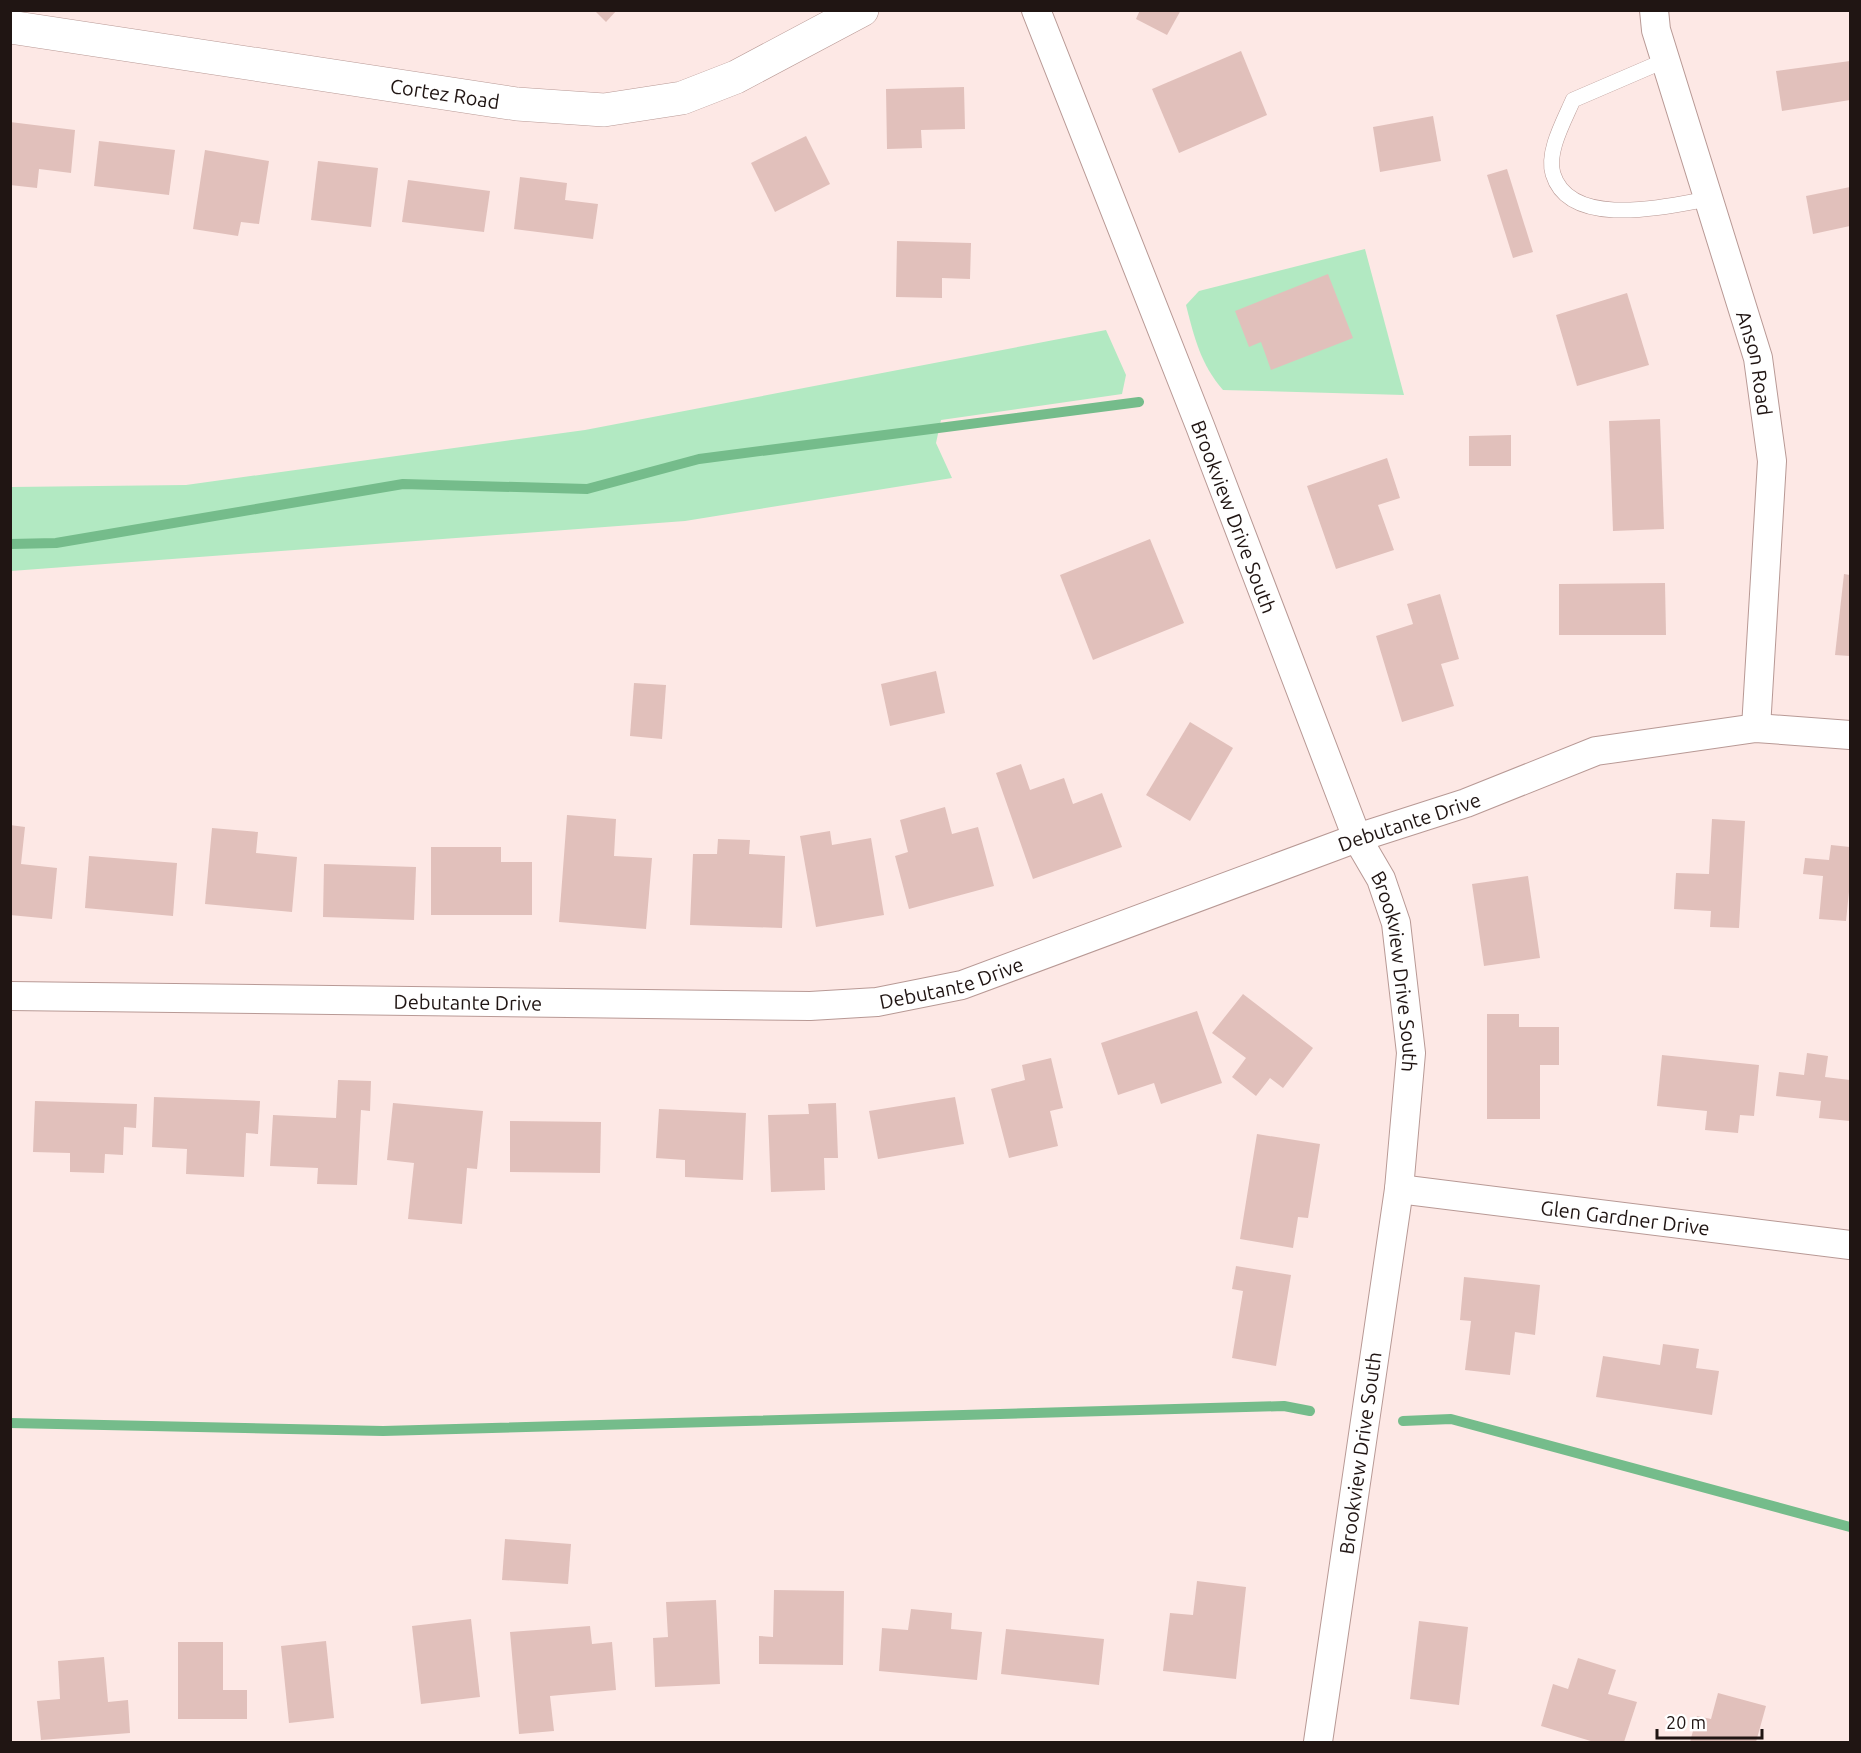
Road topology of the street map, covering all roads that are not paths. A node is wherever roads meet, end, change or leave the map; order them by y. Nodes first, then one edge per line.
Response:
1 (862, 10) edge
2 (1036, 10) edge
3 (1654, 10) edge
4 (10, 27) edge
5 (1666, 60) junction
6 (1708, 199) junction
7 (1756, 728) junction
8 (1851, 735) edge
9 (1357, 838) junction
10 (10, 996) edge
11 (1399, 1189) junction
12 (1851, 1245) edge
13 (1317, 1743) edge

1 - 4 street, Cortez Road
2 - 9 street, Brookview Drive South
3 - 5 street, Anson Road
5 - 6 street, Anson Road
5 - 6 lane
6 - 7 street, Anson Road
7 - 8 street, Debutante Drive
7 - 9 street, Debutante Drive
9 - 10 street, Debutante Drive
9 - 11 street, Brookview Drive South
11 - 12 street, Glen Gardner Drive
11 - 13 street, Brookview Drive South

